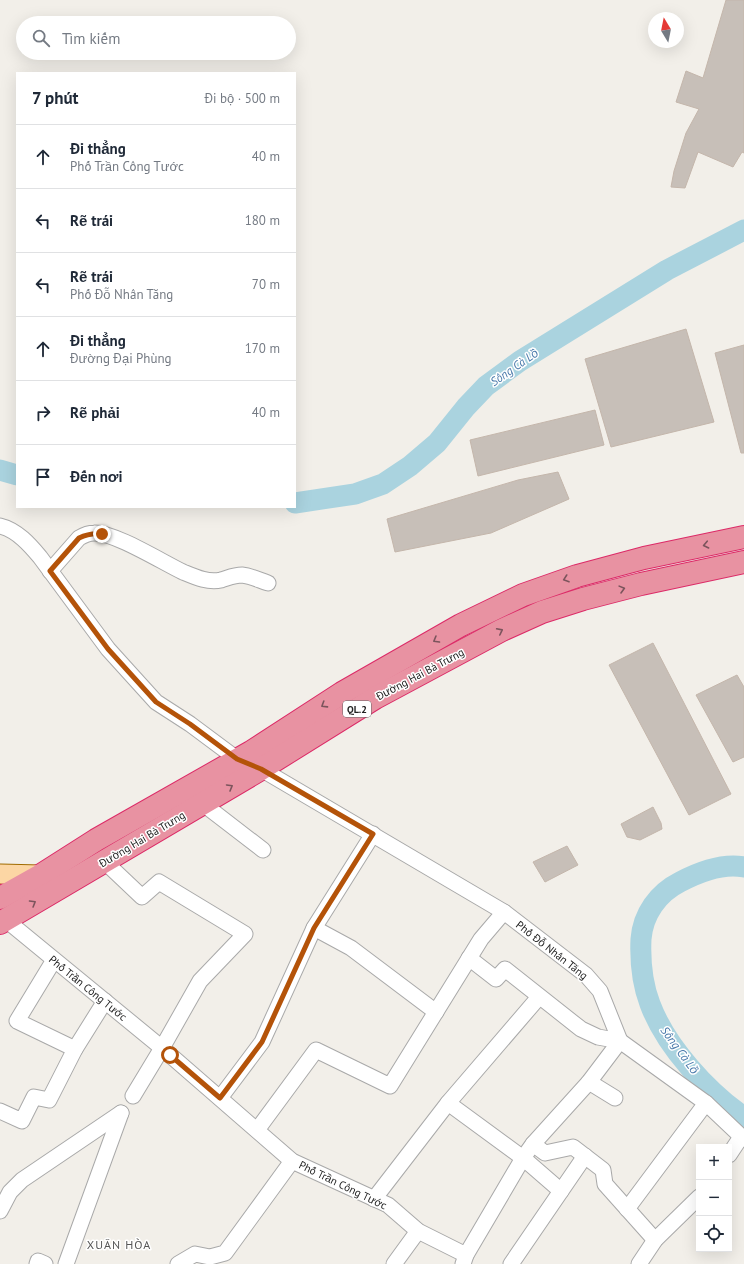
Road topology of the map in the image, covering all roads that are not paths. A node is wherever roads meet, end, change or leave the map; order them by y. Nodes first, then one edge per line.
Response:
1 (0, 526) edge
2 (744, 537) edge
3 (744, 562) edge
4 (50, 571) junction
5 (268, 584) dead end
6 (461, 625) junction
7 (474, 646) junction
8 (237, 759) junction
9 (261, 769) junction
10 (202, 803) junction
11 (373, 834) junction
12 (263, 850) dead end
13 (104, 861) junction
14 (0, 874) edge
15 (41, 875) junction
16 (0, 898) edge
17 (504, 912) junction
18 (3, 922) edge
19 (314, 928) junction
20 (469, 958) junction
21 (54, 960) junction
22 (539, 997) junction
23 (104, 1001) junction
24 (436, 1012) junction
25 (620, 1041) junction
26 (162, 1048) junction
27 (75, 1049) junction
28 (589, 1082) junction
29 (132, 1096) dead end
30 (220, 1098) junction
31 (615, 1098) dead end
32 (448, 1103) junction
33 (706, 1103) junction
34 (0, 1112) edge
35 (256, 1130) junction
36 (743, 1138) edge
37 (533, 1144) junction
38 (732, 1151) edge
39 (585, 1156) junction
40 (523, 1158) junction
41 (292, 1161) junction
42 (561, 1191) junction
43 (374, 1199) junction
44 (696, 1201) edge
45 (627, 1209) junction
46 (0, 1212) edge
47 (418, 1231) junction
48 (655, 1240) junction
49 (464, 1260) edge
50 (37, 1264) edge
51 (45, 1264) edge
52 (66, 1264) edge
53 (178, 1264) edge
54 (394, 1264) edge
55 (511, 1264) edge
56 (639, 1264) edge

1 - 4 street, Phố Đỗ Nhân Tăng
2 -> 6 highway, Đường Hai Bà Trưng / QL.2
7 -> 3 highway, Đường Hai Bà Trưng / QL.2
4 - 5 street
4 - 8 street, Phố Đỗ Nhân Tăng
6 - 7 highway
6 -> 8 highway, Đường Hai Bà Trưng / QL.2
7 - 9 highway, Đường Hai Bà Trưng / QL.2
8 - 9 street, Phố Đỗ Nhân Tăng
8 - 15 highway, Đường Hai Bà Trưng / QL.2
10 -> 9 highway, Đường Hai Bà Trưng / QL.2
9 - 11 street, Phố Đỗ Nhân Tăng
10 - 12 street
10 - 13 highway, Đường Hai Bà Trưng / QL.2
11 - 17 street, Phố Đỗ Nhân Tăng
11 - 19 street
18 -> 13 highway, Đường Hai Bà Trưng / QL.2
13 - 26 street
14 - 15 main road
15 - 16 highway, Đường Hai Bà Trưng / QL.2
17 - 20 street
17 - 25 street, Phố Đỗ Nhân Tăng
18 - 21 street, Phố Trần Công Tước
19 - 24 street
19 - 30 street
20 - 22 street
20 - 24 street
21 - 23 street, Phố Trần Công Tước
21 - 27 street
22 - 25 street
22 - 32 street
23 - 26 street, Phố Trần Công Tước
23 - 27 street
24 - 35 street
25 - 28 street
25 - 33 street
26 - 29 street
26 - 30 street, Phố Trần Công Tước
27 - 34 street
28 - 31 street
28 - 37 street
30 - 35 street, Phố Trần Công Tước
32 - 40 street
32 - 43 street
33 - 36 street
33 - 45 street
35 - 41 street, Phố Trần Công Tước
36 - 38 street
37 - 39 street
37 - 40 street
39 - 42 street
39 - 45 street
40 - 42 street
40 - 49 street
41 - 43 street, Phố Trần Công Tước
41 - 53 street
42 - 55 street
43 - 47 street, Phố Trần Công Tước
44 - 48 street
45 - 48 street
46 - 52 street
47 - 49 street, Phố Trần Công Tước
47 - 54 street
48 - 56 street
50 - 51 street

